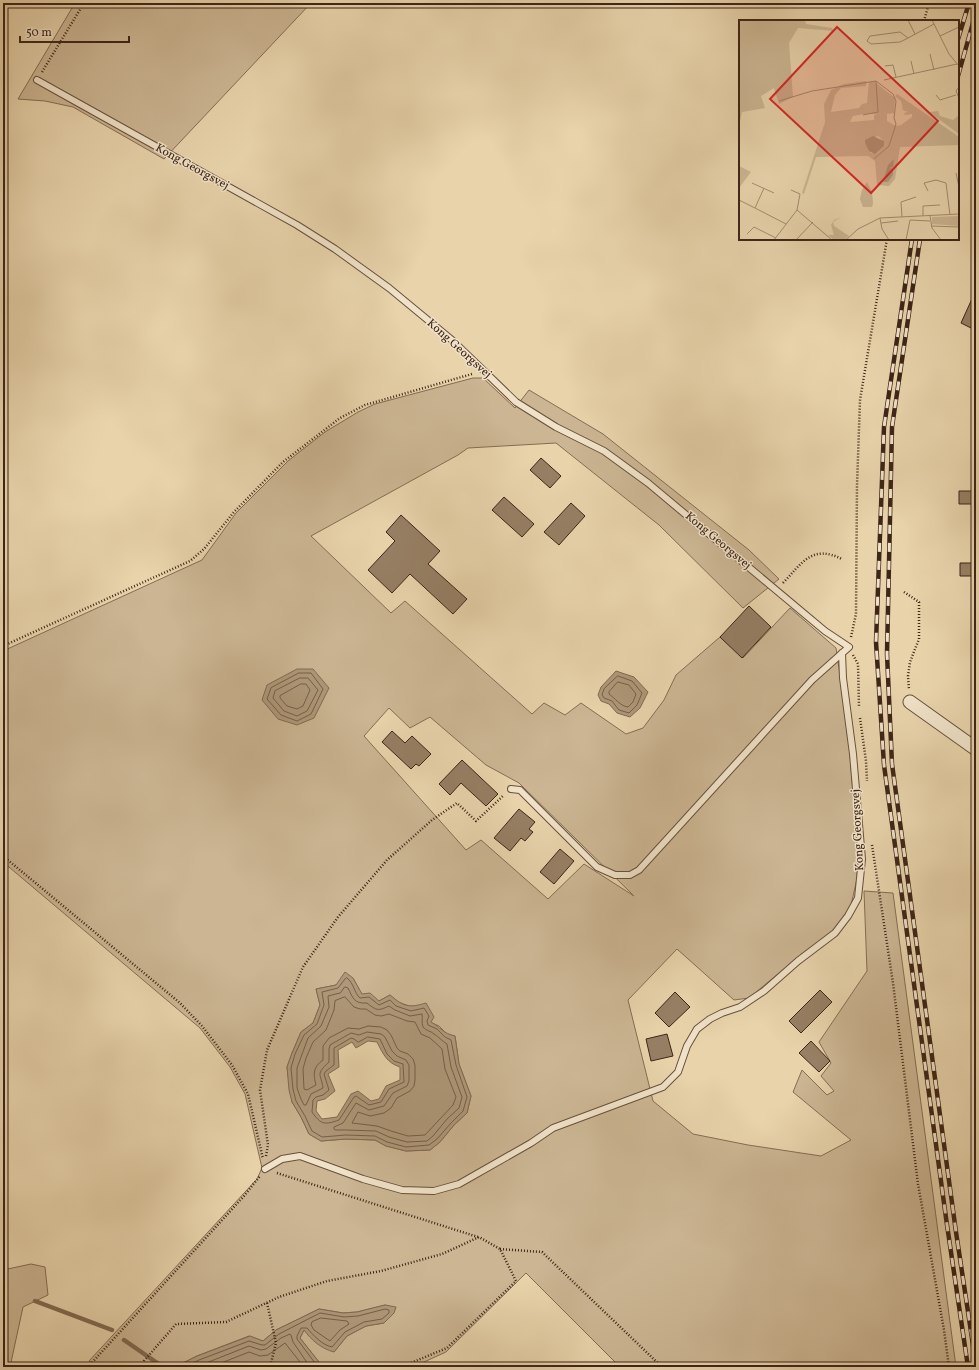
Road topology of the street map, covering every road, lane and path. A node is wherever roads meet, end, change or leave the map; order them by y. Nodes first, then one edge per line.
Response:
1 (84, 3) edge
2 (929, 3) edge
3 (924, 20) edge
4 (37, 80) joint
5 (887, 240) edge
6 (485, 373) junction
7 (842, 559) dead end
8 (776, 590) junction
9 (904, 592) dead end
10 (3, 646) edge
11 (849, 647) junction
12 (842, 653) junction
13 (910, 702) joint
14 (976, 749) edge
15 (867, 784) dead end
16 (511, 789) joint
17 (872, 845) dead end
18 (3, 856) edge
19 (265, 1169) junction
20 (479, 1237) junction
21 (500, 1249) junction
22 (267, 1303) junction
23 (88, 1367) edge
24 (142, 1367) edge
25 (270, 1367) edge
26 (401, 1367) edge
27 (662, 1367) edge
28 (949, 1367) edge

1 - 4 path
2 - 3 path
4 - 6 lane, Kong Georgsvej
5 - 11 path
6 - 8 lane, Kong Georgsvej
6 - 10 path
7 - 8 path
8 - 11 lane, Kong Georgsvej
9 - 13 path
11 - 12 lane
11 - 15 path
12 - 16 lane
12 - 19 lane, Kong Georgsvej
13 - 14 street
16 - 19 path
17 - 28 path
18 - 19 path
19 - 20 path
19 - 23 path
20 - 21 path
20 - 22 path
21 - 26 path
21 - 27 path
22 - 24 path
22 - 25 path

